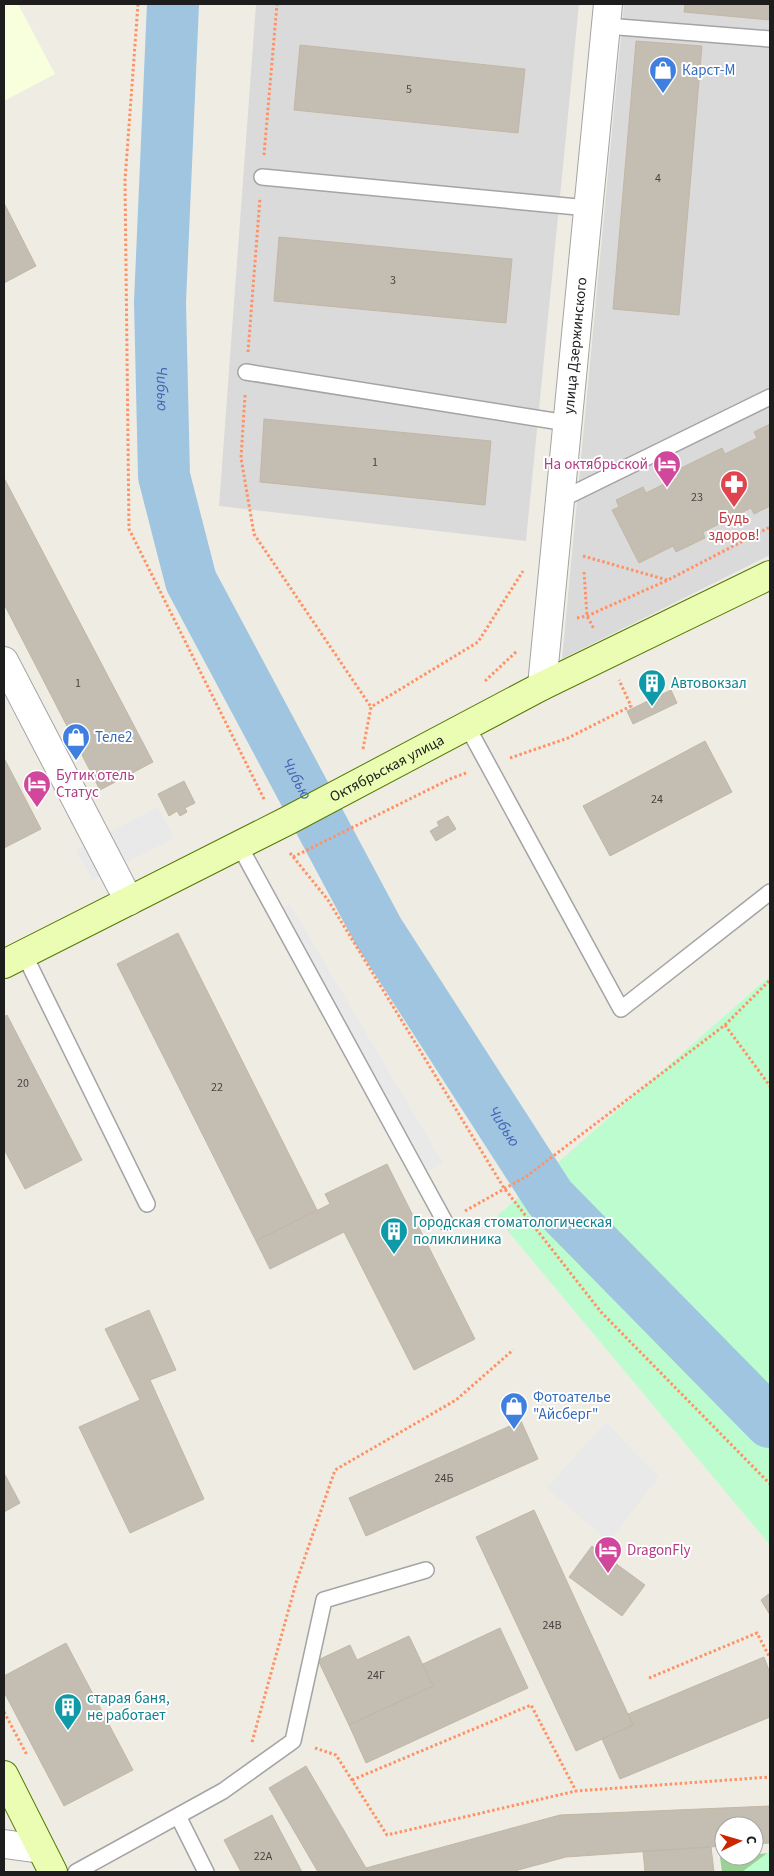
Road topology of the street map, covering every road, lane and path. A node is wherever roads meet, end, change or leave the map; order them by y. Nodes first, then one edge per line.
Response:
1 (138, 4) edge
2 (607, 15) edge
3 (770, 39) edge
4 (262, 177) dead end
5 (588, 208) junction
6 (246, 372) dead end
7 (770, 397) edge
8 (567, 423) junction
9 (560, 500) junction
10 (770, 527) edge
11 (583, 556) dead end
12 (525, 568) dead end
13 (668, 580) junction
14 (769, 581) edge
15 (547, 624) junction
16 (4, 661) edge
17 (542, 686) junction
18 (467, 726) junction
19 (362, 754) dead end
20 (385, 811) dead end
21 (280, 825) junction
22 (239, 845) junction
23 (293, 857) junction
24 (770, 892) edge
25 (129, 901) junction
26 (14, 959) edge
27 (770, 980) edge
28 (725, 1025) junction
29 (770, 1086) edge
30 (504, 1188) junction
31 (146, 1204) dead end
32 (445, 1222) joint
33 (513, 1350) dead end
34 (770, 1484) edge
35 (426, 1570) dead end
36 (770, 1658) edge
37 (649, 1678) dead end
38 (293, 1741) junction
39 (250, 1749) dead end
40 (4, 1775) edge
41 (770, 1777) edge
42 (352, 1780) junction
43 (576, 1791) junction
44 (178, 1816) junction
45 (4, 1844) edge
46 (47, 1861) edge
47 (76, 1872) edge
48 (206, 1872) edge

1 - 21 path
2 - 3 lane
2 - 5 street, улица Дзержинского
4 - 5 lane
5 - 8 street, улица Дзержинского
6 - 8 lane
7 - 9 lane
8 - 9 street, улица Дзержинского
9 - 15 street, улица Дзержинского
10 - 13 path
11 - 13 path
12 - 19 path
13 - 15 path
14 - 17 main road, Октябрьская улица
15 - 17 street, улица Дзержинского
16 - 25 street
17 - 18 main road, Октябрьская улица
18 - 21 main road, Октябрьская улица
18 - 24 lane
20 - 23 path
21 - 22 main road, Октябрьская улица
21 - 23 path
22 - 25 main road, Октябрьская улица
22 - 32 lane
23 - 30 path
25 - 26 main road, Октябрьская улица
26 - 31 lane
27 - 28 path
28 - 29 path
28 - 30 path
30 - 32 path
30 - 34 path
33 - 39 path
35 - 38 lane
36 - 37 path
38 - 42 path
38 - 44 lane
40 - 46 main road
41 - 43 path
42 - 43 path
42 - 43 path
44 - 47 lane
44 - 48 lane
45 - 46 street

